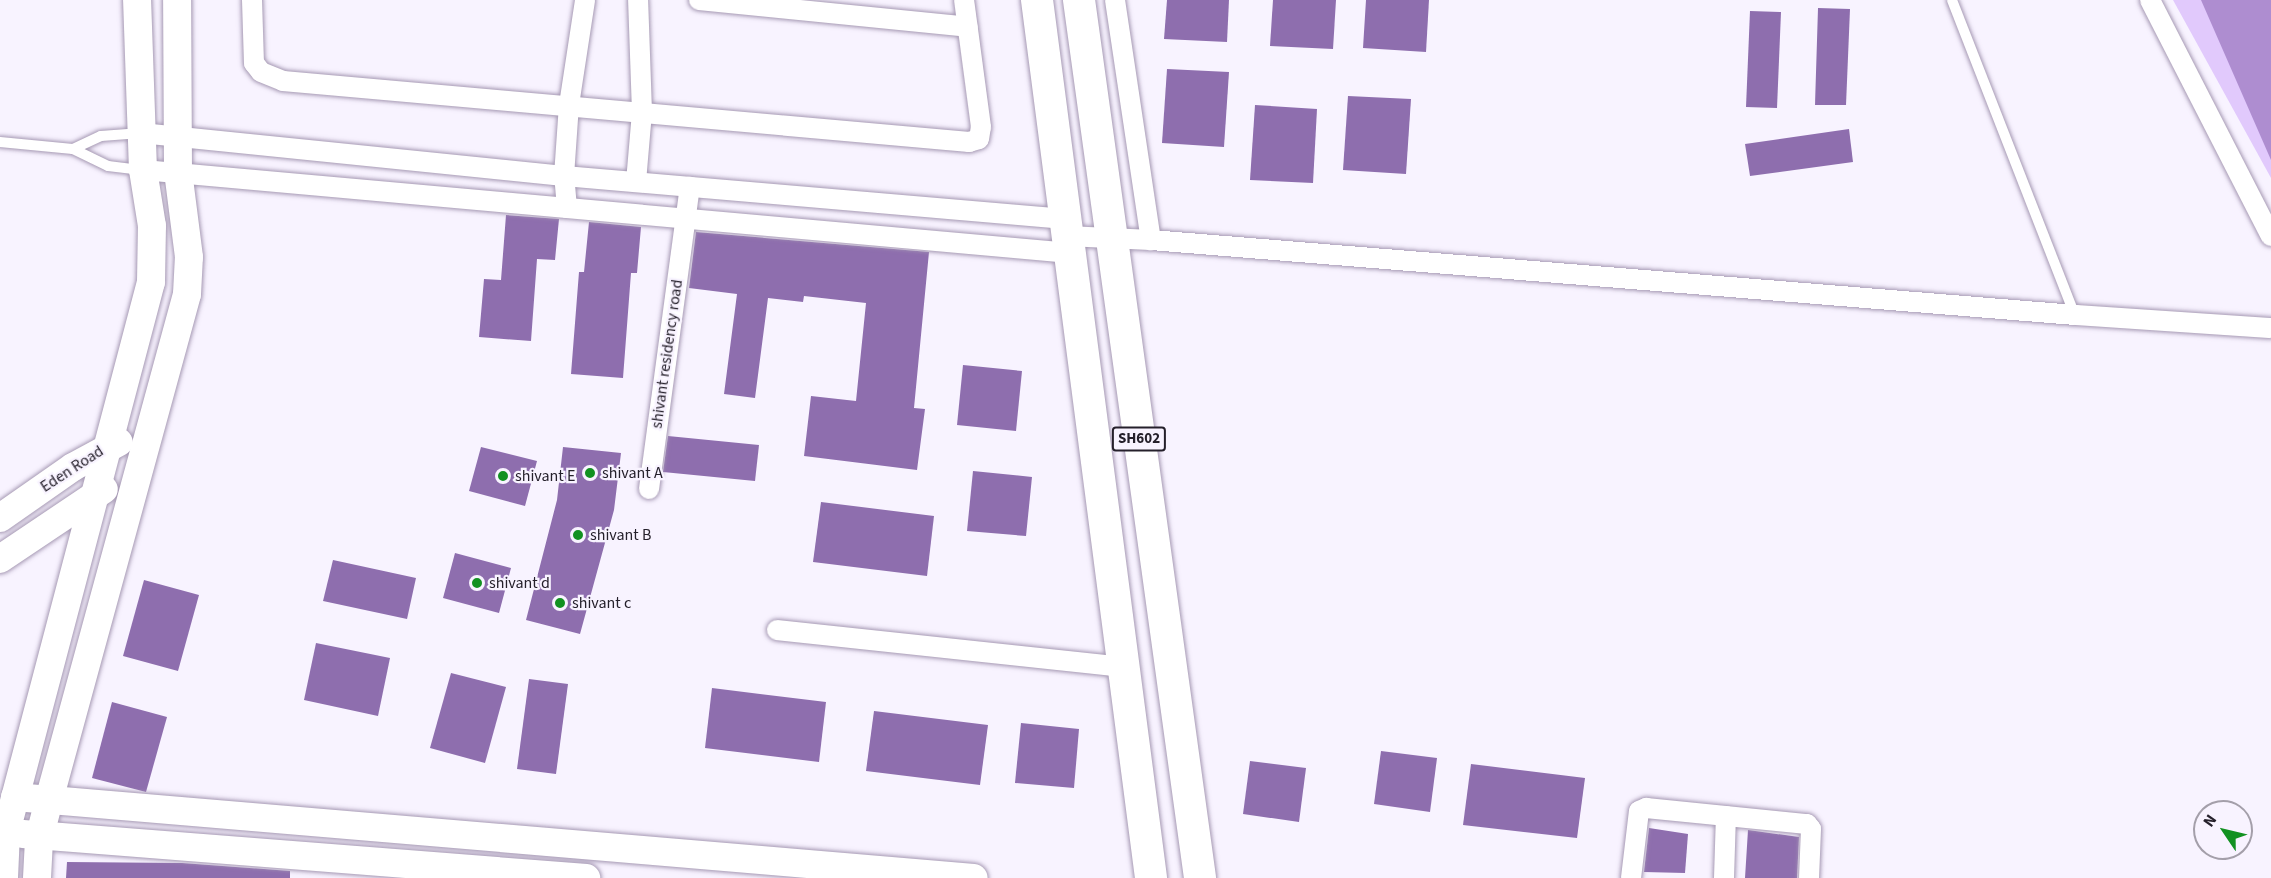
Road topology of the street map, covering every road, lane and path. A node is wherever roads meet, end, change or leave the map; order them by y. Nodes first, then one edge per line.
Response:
1 (137, 0) edge
2 (177, 0) edge
3 (252, 0) edge
4 (585, 0) edge
5 (638, 0) edge
6 (699, 0) edge
7 (964, 0) edge
8 (1037, 0) edge
9 (1079, 0) edge
10 (1115, 0) edge
11 (1952, 0) edge
12 (2150, 0) edge
13 (968, 27) junction
14 (569, 105) junction
15 (642, 111) junction
16 (141, 133) junction
17 (178, 137) junction
18 (0, 142) edge
19 (73, 149) junction
20 (143, 170) junction
21 (178, 171) junction
22 (564, 176) junction
23 (636, 182) junction
24 (690, 187) junction
25 (567, 208) junction
26 (686, 218) junction
27 (1068, 236) junction
28 (2271, 236) edge
29 (1112, 237) junction
30 (1151, 240) junction
31 (2075, 315) junction
32 (2271, 328) edge
33 (150, 432) junction
34 (110, 445) junction
35 (142, 462) junction
36 (649, 489) dead end
37 (97, 493) junction
38 (0, 518) edge
39 (0, 559) edge
40 (777, 630) dead end
41 (1123, 667) junction
42 (15, 797) junction
43 (49, 800) junction
44 (1726, 816) junction
45 (6, 832) junction
46 (443, 834) junction
47 (40, 835) junction
48 (438, 872) edge
49 (854, 873) edge
50 (4, 878) edge
51 (37, 878) edge
52 (586, 878) edge
53 (974, 878) edge
54 (1150, 878) edge
55 (1200, 878) edge
56 (1631, 878) edge
57 (1725, 878) edge
58 (1809, 878) edge

1 - 16 street
2 - 17 street
3 - 14 street
4 - 14 street
5 - 15 street
6 - 13 street
7 - 13 street
8 - 27 main road, SH602
9 - 29 main road, SH602
10 - 30 street
11 - 31 lane
12 - 28 street
13 - 15 street
14 - 15 street
14 - 22 street
15 - 23 street
16 - 17 street
16 - 19 lane
16 - 20 street
17 - 21 street
17 - 22 street
18 - 19 lane
19 - 20 lane
20 - 21 street
20 - 34 street
21 - 25 street
21 - 33 street
22 - 23 street
22 - 25 street
23 - 24 street
24 - 26 street, shivant residency road
24 - 27 street
25 - 26 street
26 - 27 street
26 - 36 street, shivant residency road
27 - 29 street
27 - 41 main road, SH602
29 - 30 street
29 - 55 main road, SH602
30 - 31 street
31 - 32 street
33 - 34 street, Eden Road
33 - 35 street
34 - 37 street
34 - 38 street, Eden Road
35 - 37 street, Eden Road
35 - 43 street
37 - 39 street, Eden Road
37 - 42 street
40 - 41 street
41 - 54 main road, SH602
42 - 43 street
42 - 45 street
43 - 46 street
43 - 47 street
44 - 56 street
44 - 57 street
44 - 58 street
45 - 47 street
45 - 50 street
46 - 48 street
46 - 49 street
47 - 48 street
47 - 51 street
48 - 52 street
49 - 53 street

